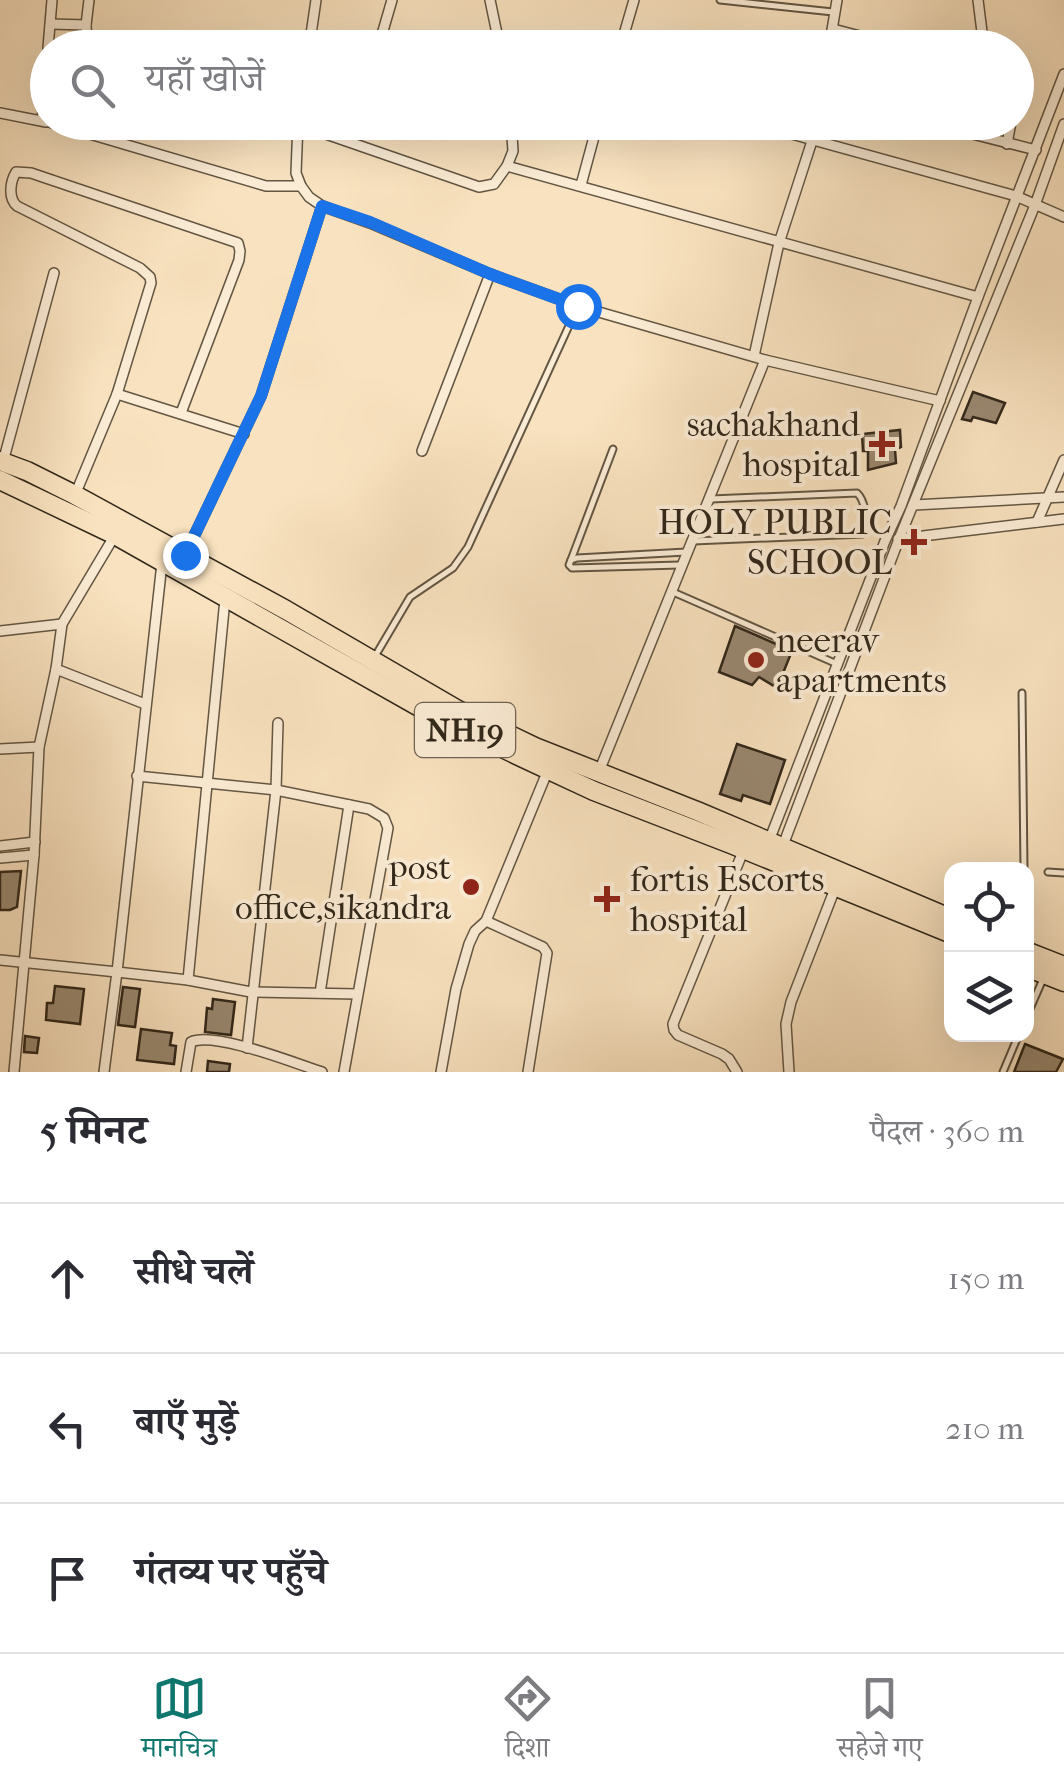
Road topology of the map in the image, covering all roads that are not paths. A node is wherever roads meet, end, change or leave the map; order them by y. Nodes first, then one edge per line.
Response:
1 (52, 0) edge
2 (89, 0) edge
3 (316, 0) edge
4 (392, 0) edge
5 (490, 0) edge
6 (634, 0) edge
7 (720, 0) edge
8 (837, 0) edge
9 (978, 0) edge
10 (836, 13) junction
11 (50, 24) junction
12 (86, 26) junction
13 (833, 29) joint
14 (50, 30) edge
15 (86, 30) edge
16 (311, 30) edge
17 (383, 30) edge
18 (496, 30) edge
19 (625, 30) edge
20 (837, 30) edge
21 (982, 30) edge
22 (1064, 74) edge
23 (0, 114) edge
24 (30, 119) edge
25 (1064, 124) edge
26 (108, 140) edge
27 (297, 140) edge
28 (344, 140) edge
29 (512, 140) edge
30 (593, 140) edge
31 (812, 140) joint
32 (991, 140) edge
33 (1007, 140) edge
34 (1006, 144) junction
35 (1036, 150) junction
36 (507, 166) junction
37 (581, 185) junction
38 (302, 186) junction
39 (1016, 196) junction
40 (1035, 204) junction
41 (322, 206) junction
42 (1064, 217) edge
43 (778, 243) junction
44 (54, 273) dead end
45 (490, 274) junction
46 (978, 297) junction
47 (578, 306) junction
48 (760, 358) junction
49 (118, 394) junction
50 (940, 400) junction
51 (181, 413) junction
52 (244, 434) junction
53 (612, 450) dead end
54 (422, 451) dead end
55 (1064, 460) edge
56 (1, 468) edge
57 (76, 496) junction
58 (1064, 497) edge
59 (708, 499) junction
60 (1047, 499) junction
61 (901, 506) junction
62 (914, 506) junction
63 (1064, 518) edge
64 (1038, 522) junction
65 (115, 535) junction
66 (899, 539) junction
67 (885, 541) junction
68 (691, 546) junction
69 (185, 555) junction
70 (162, 561) junction
71 (570, 563) junction
72 (684, 564) junction
73 (673, 592) junction
74 (226, 596) junction
75 (62, 624) junction
76 (0, 631) edge
77 (372, 661) junction
78 (838, 664) junction
79 (56, 669) junction
80 (1022, 694) dead end
81 (145, 704) junction
82 (278, 723) dead end
83 (39, 747) junction
84 (0, 749) edge
85 (548, 770) junction
86 (598, 774) junction
87 (137, 776) junction
88 (207, 782) junction
89 (276, 790) junction
90 (349, 804) junction
91 (35, 842) junction
92 (775, 845) junction
93 (0, 846) edge
94 (744, 849) junction
95 (34, 854) junction
96 (0, 858) edge
97 (1024, 862) edge
98 (1048, 872) dead end
99 (1064, 873) edge
100 (836, 886) junction
101 (944, 916) edge
102 (486, 921) junction
103 (944, 931) edge
104 (1031, 952) edge
105 (0, 960) edge
106 (24, 962) junction
107 (1064, 966) edge
108 (1034, 970) edge
109 (117, 972) junction
110 (1045, 974) junction
111 (188, 980) junction
112 (1064, 982) edge
113 (252, 992) junction
114 (320, 993) junction
115 (357, 994) junction
116 (1034, 999) edge
117 (1016, 1042) edge
118 (247, 1048) junction
119 (14, 1072) edge
120 (104, 1072) edge
121 (186, 1072) edge
122 (322, 1072) edge
123 (344, 1072) edge
124 (441, 1072) edge
125 (528, 1072) edge
126 (737, 1072) edge
127 (789, 1072) edge
128 (1003, 1072) edge

1 - 11 street
2 - 12 street
3 - 16 street
4 - 17 street
5 - 18 street
6 - 19 street
7 - 10 lane
8 - 10 street
9 - 21 street
10 - 13 street
11 - 12 street
11 - 14 street
12 - 15 street
13 - 20 street
22 - 35 street
23 - 24 street
25 - 40 street
26 - 38 street
27 - 38 street
28 - 36 street
29 - 36 street
30 - 37 street
31 - 39 street
31 - 43 street
32 - 34 street
33 - 34 street
34 - 35 street
35 - 39 street
36 - 37 street
37 - 43 street
38 - 41 street
39 - 40 street
39 - 46 street
40 - 42 street
40 - 62 street
41 - 45 street
41 - 52 street
43 - 46 street
43 - 48 street
44 - 56 street
45 - 47 street
45 - 54 street
46 - 50 street
47 - 48 street
47 - 77 lane
48 - 50 street
48 - 59 street
49 - 51 street
49 - 51 street
49 - 57 street
50 - 61 street
51 - 52 street
52 - 69 street
53 - 71 lane
55 - 60 street
56 - 57 highway, NH19
56 - 65 highway, NH19
57 - 69 highway, NH19
58 - 60 street
59 - 68 street
59 - 68 lane
60 - 62 street
60 - 64 street
61 - 62 street
61 - 67 street
62 - 66 street
63 - 64 street
64 - 66 street
65 - 70 highway, NH19
65 - 75 street
66 - 67 street
66 - 92 street
67 - 78 street
68 - 71 lane
68 - 72 street
69 - 77 highway, NH19
70 - 74 highway, NH19
70 - 81 street
71 - 72 lane
72 - 73 street
73 - 78 lane
73 - 86 street
74 - 85 highway, NH19
74 - 88 street
75 - 76 street
75 - 79 street
77 - 86 highway, NH19
78 - 92 street
79 - 81 street
79 - 83 street
80 - 97 lane
81 - 87 street
82 - 89 street
83 - 84 street
83 - 91 street
85 - 94 highway, NH19
85 - 102 street
86 - 92 highway, NH19
87 - 88 street
87 - 109 street
88 - 89 street
88 - 111 street
89 - 90 street
89 - 113 street
90 - 114 street
90 - 115 street
91 - 93 street
91 - 95 street
92 - 101 highway, NH19
94 - 100 highway, NH19
94 - 126 street
95 - 96 street
95 - 106 street
98 - 99 lane
100 - 103 highway, NH19
100 - 127 street
102 - 124 street
102 - 125 street
104 - 107 highway
105 - 106 street
106 - 109 street
106 - 119 street
108 - 110 highway
109 - 111 street
109 - 120 street
110 - 112 highway
110 - 116 lane
111 - 113 street
113 - 114 street
113 - 118 street
114 - 115 street
115 - 123 street
117 - 128 lane
118 - 121 street
118 - 122 street

